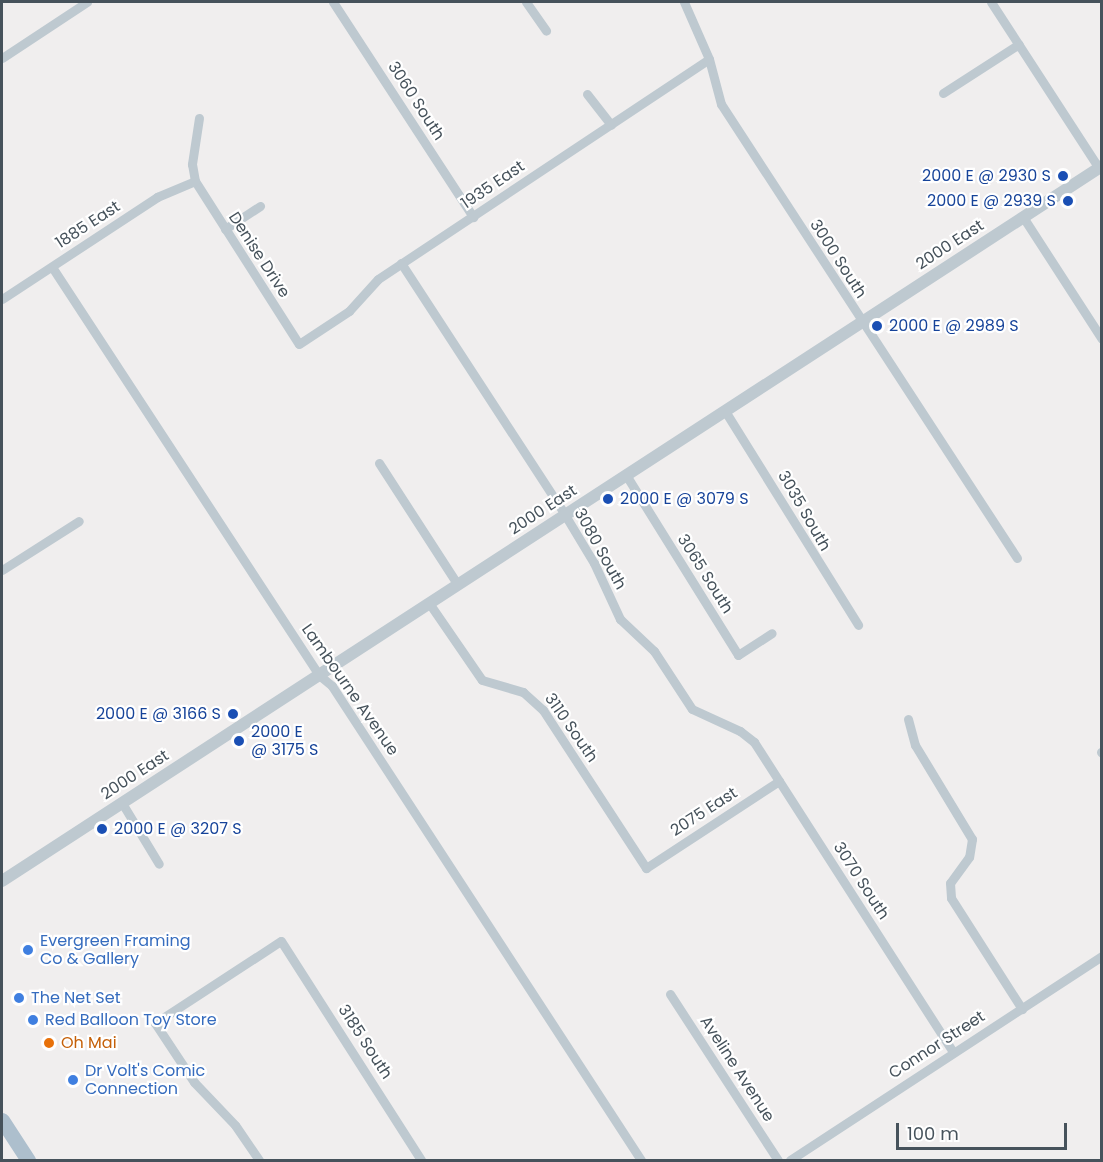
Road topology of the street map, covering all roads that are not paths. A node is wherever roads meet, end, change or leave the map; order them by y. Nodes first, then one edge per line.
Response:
1 (87, 2) edge
2 (333, 2) edge
3 (526, 2) edge
4 (684, 2) edge
5 (991, 2) edge
6 (546, 31) dead end
7 (1019, 44) junction
8 (2, 58) edge
9 (709, 59) junction
10 (943, 93) dead end
11 (587, 94) dead end
12 (199, 118) dead end
13 (611, 125) junction
14 (1100, 167) edge
15 (195, 181) junction
16 (260, 206) dead end
17 (473, 217) junction
18 (1023, 217) junction
19 (225, 229) junction
20 (401, 263) junction
21 (52, 267) junction
22 (2, 299) edge
23 (861, 322) junction
24 (1101, 339) edge
25 (299, 344) joint
26 (725, 411) junction
27 (379, 463) dead end
28 (626, 475) junction
29 (565, 515) junction
30 (79, 521) dead end
31 (1017, 558) dead end
32 (2, 570) edge
33 (458, 585) junction
34 (429, 603) junction
35 (858, 625) dead end
36 (772, 633) dead end
37 (319, 675) junction
38 (908, 719) dead end
39 (740, 731) joint
40 (779, 781) junction
41 (122, 803) junction
42 (159, 864) dead end
43 (646, 868) joint
44 (2, 881) edge
45 (1101, 957) edge
46 (670, 994) dead end
47 (1022, 1008) junction
48 (954, 1052) junction
49 (4, 1128) edge
50 (28, 1161) edge
51 (259, 1161) edge
52 (421, 1161) edge
53 (641, 1161) edge
54 (778, 1161) edge
55 (790, 1161) edge

1 - 8 street
2 - 17 street, 3060 South
3 - 6 street
4 - 9 street, 3000 South
5 - 7 street
7 - 10 street
7 - 14 street
9 - 13 street, 1935 East
9 - 23 street, 3000 South
11 - 13 street
12 - 15 street
13 - 17 street, 1935 East
14 - 18 street, 2000 East
15 - 19 street, Denise Drive
15 - 21 street, 1885 East
16 - 19 street
17 - 20 street, 1935 East
18 - 23 street, 2000 East
18 - 24 street
19 - 25 street, Denise Drive
20 - 25 street, 1935 East
20 - 29 street, 3080 South
21 - 22 street, 1885 East
21 - 37 street, Lambourne Avenue
23 - 26 street, 2000 East
23 - 31 street, 3000 South
26 - 28 street, 2000 East
26 - 35 street, 3035 South
27 - 33 street
28 - 29 street, 2000 East
28 - 36 street, 3065 South
29 - 33 street, 2000 East
29 - 39 street, 3080 South
30 - 32 street
33 - 34 street, 2000 East
34 - 37 street, 2000 East
34 - 43 street, 3110 South
37 - 41 street, 2000 East
37 - 53 street, Lambourne Avenue
38 - 47 street
39 - 40 street, 3070 South
40 - 43 street, 2075 East
40 - 48 street, 3070 South
41 - 42 street
41 - 44 street, 2000 East
45 - 47 street, Connor Street
46 - 54 street, Aveline Avenue
47 - 48 street, Connor Street
48 - 55 street, Connor Street
49 - 50 main road
51 - 52 street, 3185 South

